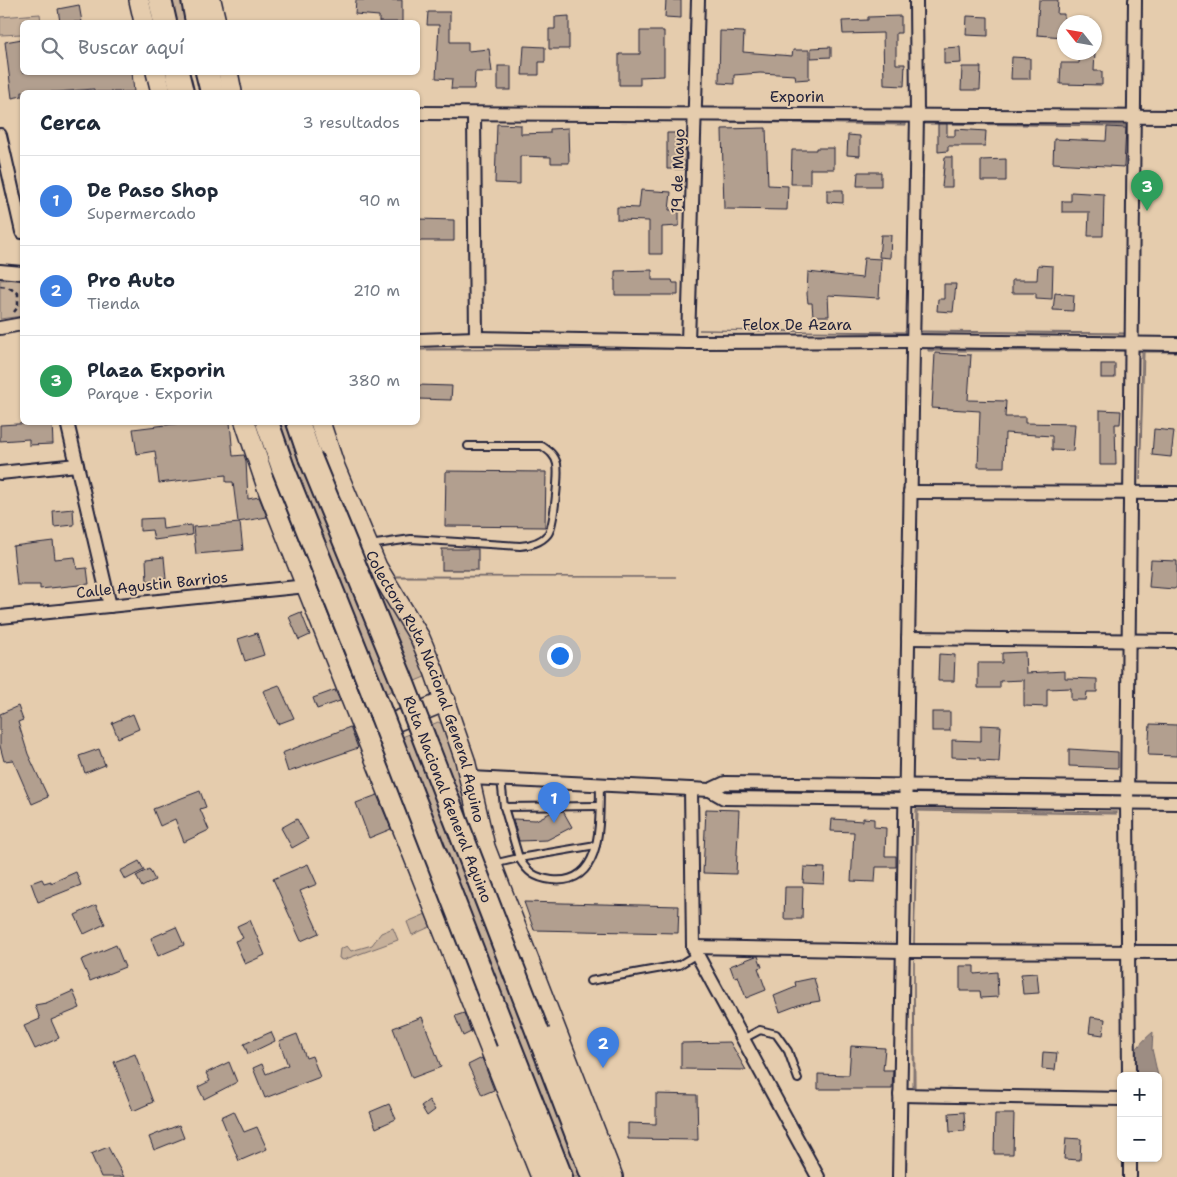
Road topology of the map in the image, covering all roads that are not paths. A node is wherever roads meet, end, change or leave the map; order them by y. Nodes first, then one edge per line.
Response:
1 (139, 0) edge
2 (145, 0) edge
3 (160, 0) edge
4 (193, 0) edge
5 (211, 0) edge
6 (698, 0) edge
7 (916, 0) edge
8 (1135, 0) edge
9 (144, 20) edge
10 (149, 20) edge
11 (165, 20) edge
12 (197, 20) edge
13 (216, 20) edge
14 (229, 75) edge
15 (161, 77) edge
16 (179, 90) edge
17 (232, 90) edge
18 (420, 113) edge
19 (696, 113) junction
20 (474, 114) junction
21 (917, 114) junction
22 (1134, 117) junction
23 (1177, 117) edge
24 (0, 135) edge
25 (20, 223) edge
26 (0, 271) edge
27 (20, 273) edge
28 (20, 324) edge
29 (0, 328) edge
30 (476, 338) junction
31 (420, 340) edge
32 (913, 341) junction
33 (688, 342) junction
34 (1132, 344) junction
35 (1177, 344) edge
36 (68, 425) edge
37 (246, 425) edge
38 (268, 425) edge
39 (299, 425) edge
40 (321, 425) edge
41 (468, 446) dead end
42 (77, 465) junction
43 (0, 473) edge
44 (910, 492) junction
45 (1130, 493) junction
46 (1177, 493) edge
47 (367, 545) junction
48 (307, 586) junction
49 (110, 606) junction
50 (0, 617) edge
51 (908, 638) junction
52 (1128, 640) junction
53 (1177, 641) edge
54 (446, 701) junction
55 (365, 734) junction
56 (471, 778) junction
57 (501, 779) junction
58 (600, 784) junction
59 (906, 785) junction
60 (1128, 788) junction
61 (691, 789) junction
62 (1177, 789) edge
63 (710, 790) junction
64 (906, 800) junction
65 (1127, 803) junction
66 (1177, 803) edge
67 (599, 806) junction
68 (504, 807) junction
69 (596, 845) junction
70 (519, 858) junction
71 (492, 864) junction
72 (695, 950) junction
73 (903, 951) junction
74 (1127, 952) junction
75 (1177, 952) edge
76 (590, 981) dead end
77 (743, 1039) junction
78 (1129, 1072) edge
79 (798, 1079) dead end
80 (900, 1095) junction
81 (1117, 1099) edge
82 (1130, 1162) edge
83 (541, 1177) edge
84 (561, 1177) edge
85 (593, 1177) edge
86 (613, 1177) edge
87 (818, 1177) edge
88 (899, 1177) edge
89 (1130, 1177) edge

1 - 9 main road
2 - 10 main road
3 - 11 highway
4 - 12 highway
5 - 13 main road
6 - 19 street, 19 de Mayo
7 - 21 street
8 - 22 street
14 - 17 main road
15 - 16 highway
18 - 20 street, Exporin
19 - 20 street, Exporin
19 - 21 street, Exporin
19 - 33 street, 19 de Mayo
20 - 30 street
21 - 22 street, Exporin
21 - 32 street
22 - 23 street, Exporin
22 - 34 street
24 - 25 street
26 - 27 street
28 - 29 street
30 - 31 street, Felox De Azara
30 - 33 street, Felox De Azara
32 - 33 street, Felox De Azara
32 - 34 street, Felox De Azara
32 - 44 street
34 - 35 street, Felox De Azara
34 - 45 street
36 - 42 street
37 - 48 main road
38 - 84 highway, Ruta Nacional General Aquino, bridge
39 - 85 highway, Ruta Nacional General Aquino, bridge
40 - 47 main road, Colectora Ruta Nacional General Aquino
41 - 47 lane
42 - 43 street
42 - 49 street
44 - 45 street
44 - 51 street
45 - 46 street
45 - 52 street
47 - 54 main road, Colectora Ruta Nacional General Aquino
48 - 49 street, Calle Agustin Barrios
48 - 55 main road
49 - 50 street, Calle Agustin Barrios
51 - 52 street
51 - 59 street
52 - 53 street
52 - 60 street
54 - 55 main road
54 - 56 main road, Colectora Ruta Nacional General Aquino
55 - 83 main road
56 - 57 street
56 - 71 main road, Colectora Ruta Nacional General Aquino
57 - 58 street
57 - 68 lane
58 - 61 street
58 - 67 lane
59 - 60 street
59 - 63 street
59 - 64 street
60 - 62 street
60 - 65 street
61 - 63 street
61 - 72 street
63 - 64 street
64 - 65 street
64 - 73 street
65 - 66 street
65 - 74 street
67 - 68 lane
67 - 69 lane
68 - 70 lane
69 - 70 lane
69 - 70 lane
70 - 71 lane
71 - 86 main road, Colectora Ruta Nacional General Aquino
72 - 73 street
72 - 76 lane
72 - 77 street
73 - 74 street
73 - 80 street
74 - 75 street
74 - 78 street
77 - 79 lane
77 - 87 street
80 - 81 street
80 - 88 street
82 - 89 street

